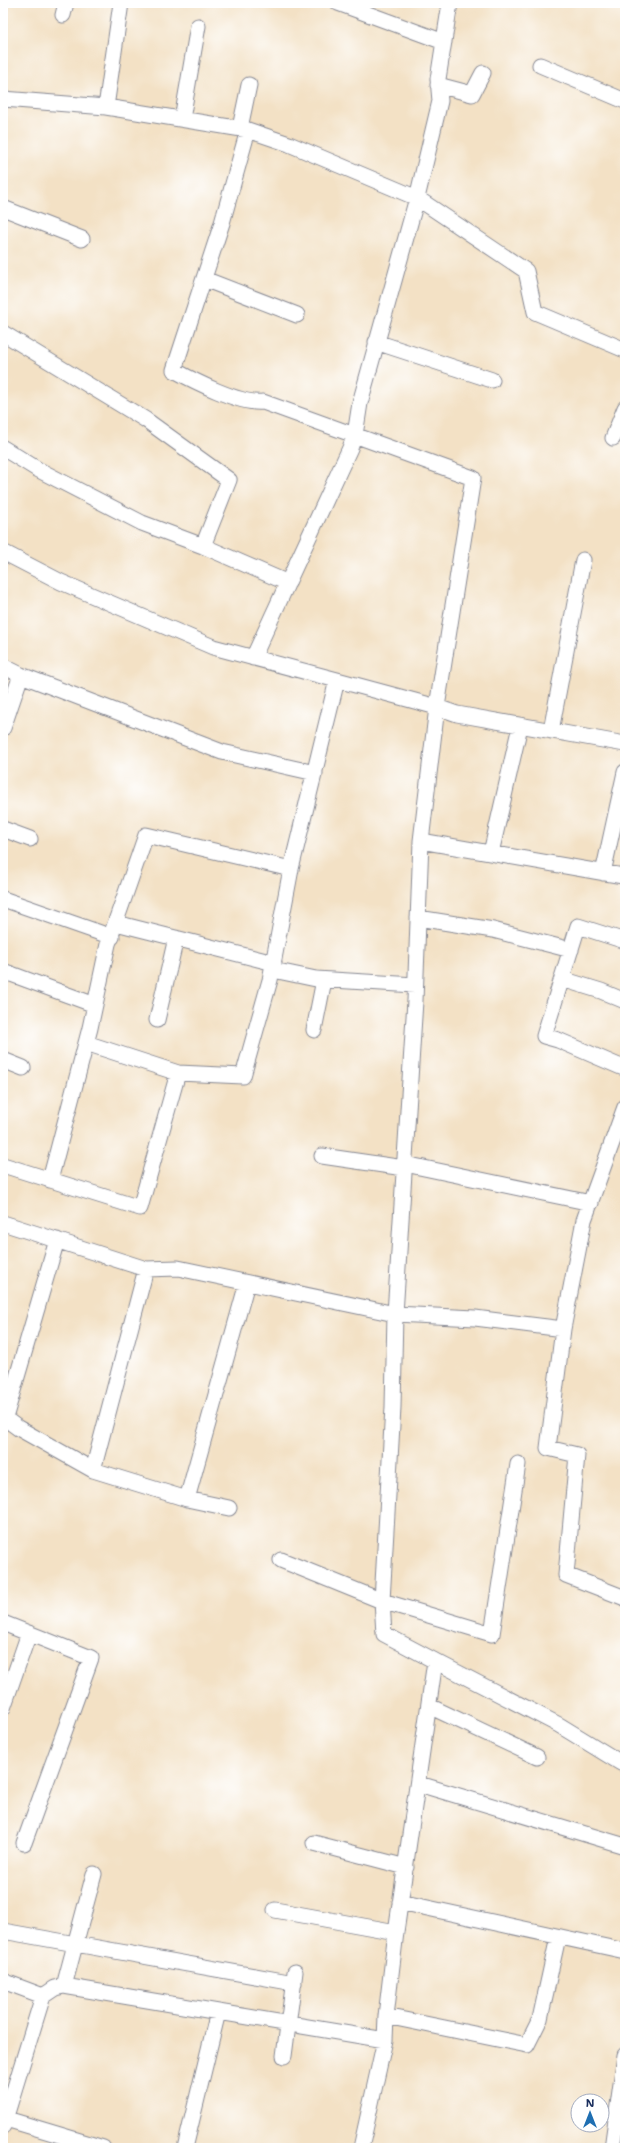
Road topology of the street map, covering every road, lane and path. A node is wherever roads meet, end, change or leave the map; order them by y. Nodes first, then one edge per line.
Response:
1 (121, 3) edge
2 (338, 3) edge
3 (450, 3) edge
4 (198, 26) dead end
5 (444, 42) junction
6 (540, 65) dead end
7 (484, 73) dead end
8 (249, 85) dead end
9 (438, 85) junction
10 (3, 99) edge
11 (625, 101) edge
12 (106, 107) junction
13 (182, 119) junction
14 (244, 129) junction
15 (418, 198) junction
16 (3, 208) edge
17 (82, 239) dead end
18 (204, 279) junction
19 (297, 315) dead end
20 (3, 332) edge
21 (376, 342) junction
22 (625, 350) edge
23 (492, 380) dead end
24 (625, 408) edge
25 (354, 435) junction
26 (613, 438) dead end
27 (3, 448) edge
28 (203, 546) junction
29 (3, 552) edge
30 (583, 560) dead end
31 (288, 583) junction
32 (253, 658) junction
33 (3, 666) edge
34 (21, 675) junction
35 (337, 680) junction
36 (437, 707) junction
37 (520, 726) junction
38 (3, 728) edge
39 (551, 731) junction
40 (625, 744) edge
41 (625, 772) edge
42 (315, 773) junction
43 (3, 829) edge
44 (30, 839) dead end
45 (421, 841) junction
46 (491, 853) junction
47 (291, 869) junction
48 (603, 873) junction
49 (623, 876) dead end
50 (3, 899) edge
51 (418, 918) junction
52 (114, 930) junction
53 (176, 938) junction
54 (625, 941) edge
55 (571, 950) junction
56 (273, 967) junction
57 (3, 971) edge
58 (562, 979) junction
59 (324, 980) junction
60 (415, 985) junction
61 (625, 1001) edge
62 (95, 1005) junction
63 (157, 1020) dead end
64 (314, 1030) dead end
65 (86, 1043) junction
66 (3, 1060) edge
67 (621, 1067) dead end
68 (23, 1068) dead end
69 (178, 1073) junction
70 (625, 1106) edge
71 (322, 1156) dead end
72 (404, 1166) junction
73 (4, 1169) edge
74 (50, 1180) junction
75 (591, 1203) junction
76 (3, 1223) edge
77 (57, 1240) junction
78 (146, 1269) junction
79 (247, 1283) junction
80 (395, 1314) junction
81 (563, 1329) junction
82 (4, 1418) edge
83 (518, 1464) dead end
84 (93, 1470) junction
85 (187, 1499) junction
86 (229, 1508) dead end
87 (281, 1560) dead end
88 (625, 1598) edge
89 (382, 1601) junction
90 (3, 1623) edge
91 (29, 1633) junction
92 (435, 1661) junction
93 (429, 1706) junction
94 (3, 1708) edge
95 (537, 1757) dead end
96 (621, 1763) dead end
97 (419, 1784) junction
98 (24, 1843) dead end
99 (314, 1843) dead end
100 (625, 1846) edge
101 (406, 1867) junction
102 (94, 1874) dead end
103 (400, 1902) junction
104 (275, 1910) dead end
105 (3, 1931) edge
106 (396, 1932) junction
107 (558, 1937) junction
108 (76, 1945) junction
109 (625, 1951) edge
110 (3, 1981) edge
111 (64, 1986) junction
112 (43, 1996) junction
113 (218, 2012) junction
114 (386, 2016) junction
115 (289, 2024) junction
116 (385, 2040) junction
117 (625, 2054) edge
118 (284, 2056) dead end
119 (4, 2121) edge
120 (103, 2148) edge
121 (185, 2148) edge
122 (361, 2148) edge
123 (612, 2148) edge

1 - 12 street
2 - 5 street
3 - 5 street
4 - 13 street
5 - 9 street
6 - 11 street
7 - 9 street
8 - 14 street
9 - 15 street
10 - 12 street
12 - 13 street
13 - 14 street
14 - 15 street
14 - 18 street
15 - 21 street
15 - 22 street
16 - 17 street
18 - 19 street
18 - 25 street
20 - 28 street
21 - 23 street
21 - 25 street
24 - 26 street
25 - 31 street
25 - 36 street
27 - 28 street
28 - 31 street
29 - 32 street
30 - 39 street
31 - 32 street
32 - 35 street
33 - 34 street
34 - 38 street
34 - 42 street
35 - 36 street
35 - 42 street
36 - 37 street
36 - 45 street
37 - 39 street
37 - 46 street
39 - 40 street
41 - 48 street
42 - 47 street
43 - 44 street
45 - 46 street
45 - 51 street
46 - 48 street
47 - 52 street
47 - 56 street
48 - 49 street
50 - 52 street
51 - 55 street
51 - 60 street
52 - 53 street
52 - 62 street
53 - 56 street
53 - 63 street
54 - 55 street
55 - 58 street
56 - 59 street
56 - 69 street
57 - 62 street
58 - 61 street
58 - 67 street
59 - 60 street
59 - 64 street
60 - 72 street
62 - 65 street
65 - 69 street
65 - 74 street
66 - 68 street
69 - 74 street
70 - 75 street
71 - 72 street
72 - 75 street
72 - 80 street
73 - 74 street
75 - 81 street
76 - 77 street
77 - 78 street
77 - 82 street
78 - 79 street
78 - 84 street
79 - 80 street
79 - 85 street
80 - 81 street
80 - 89 street
81 - 88 street
82 - 84 street
83 - 89 street
84 - 85 street
85 - 86 street
87 - 89 street
89 - 92 street
90 - 91 street
91 - 94 street
91 - 98 street
92 - 93 street
92 - 96 street
93 - 95 street
93 - 97 street
97 - 100 street
97 - 101 street
99 - 101 street
101 - 103 street
102 - 108 street
103 - 106 street
103 - 107 street
104 - 106 street
105 - 108 street
106 - 114 street
107 - 109 street
107 - 114 street
108 - 111 street
108 - 115 street
110 - 112 street
111 - 112 street
111 - 113 street
112 - 119 street
113 - 115 street
113 - 121 street
114 - 116 street
115 - 116 street
115 - 118 street
116 - 122 street
117 - 123 street
119 - 120 street

